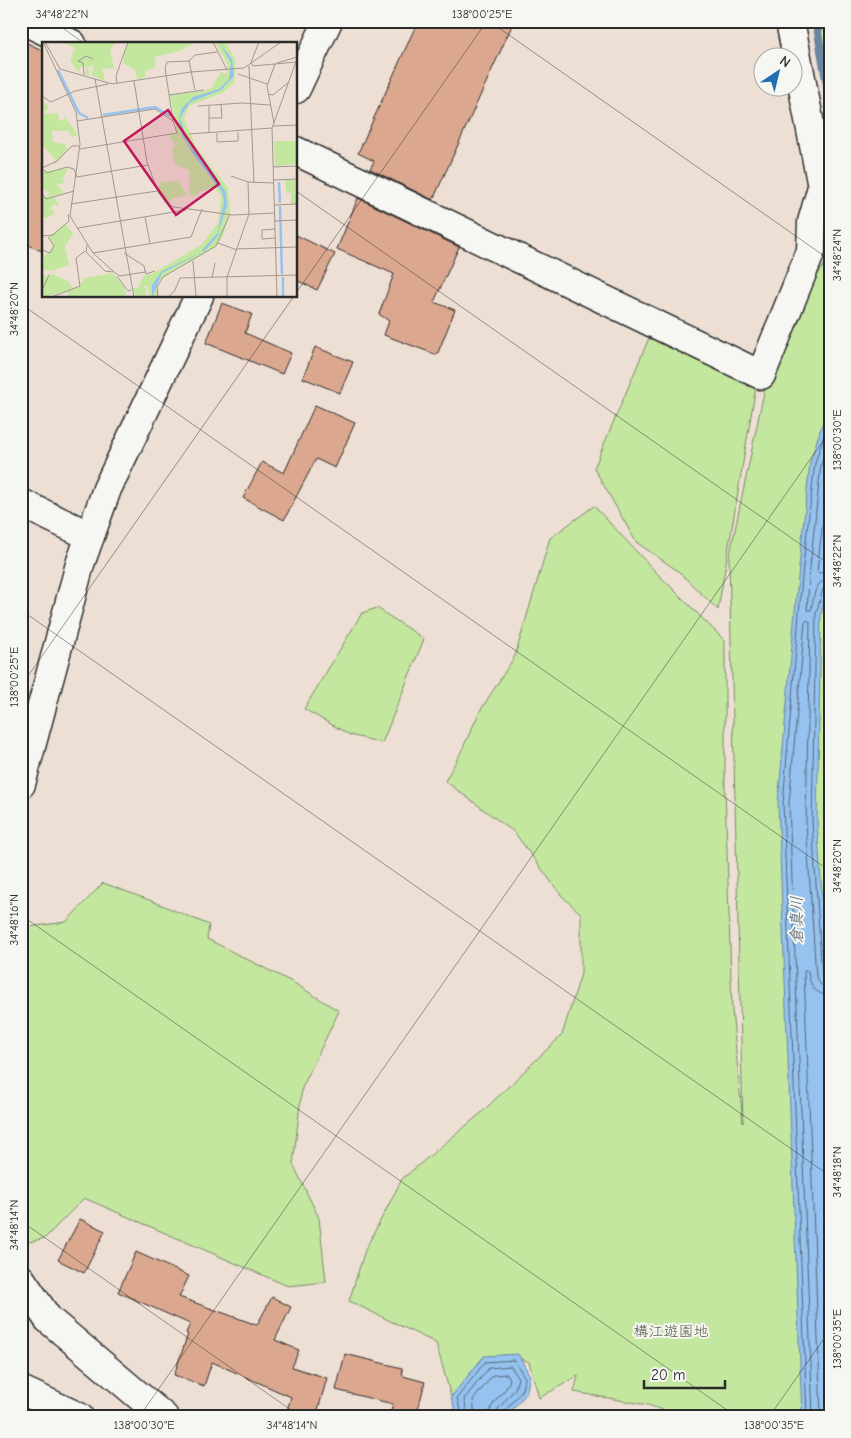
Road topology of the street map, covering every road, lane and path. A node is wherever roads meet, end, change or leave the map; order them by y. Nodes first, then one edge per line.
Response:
1 (25, 21) edge
2 (328, 21) edge
3 (790, 21) edge
4 (68, 42) edge
5 (298, 85) edge
6 (298, 152) edge
7 (826, 178) edge
8 (198, 298) edge
9 (21, 503) edge
10 (90, 536) junction
11 (21, 784) edge
12 (21, 1279) edge
13 (21, 1390) edge
14 (78, 1417) edge
15 (164, 1417) edge

1 - 4 street
2 - 5 street
3 - 7 street
6 - 7 street
8 - 10 street
9 - 10 street
10 - 11 street
12 - 15 street
13 - 14 street

